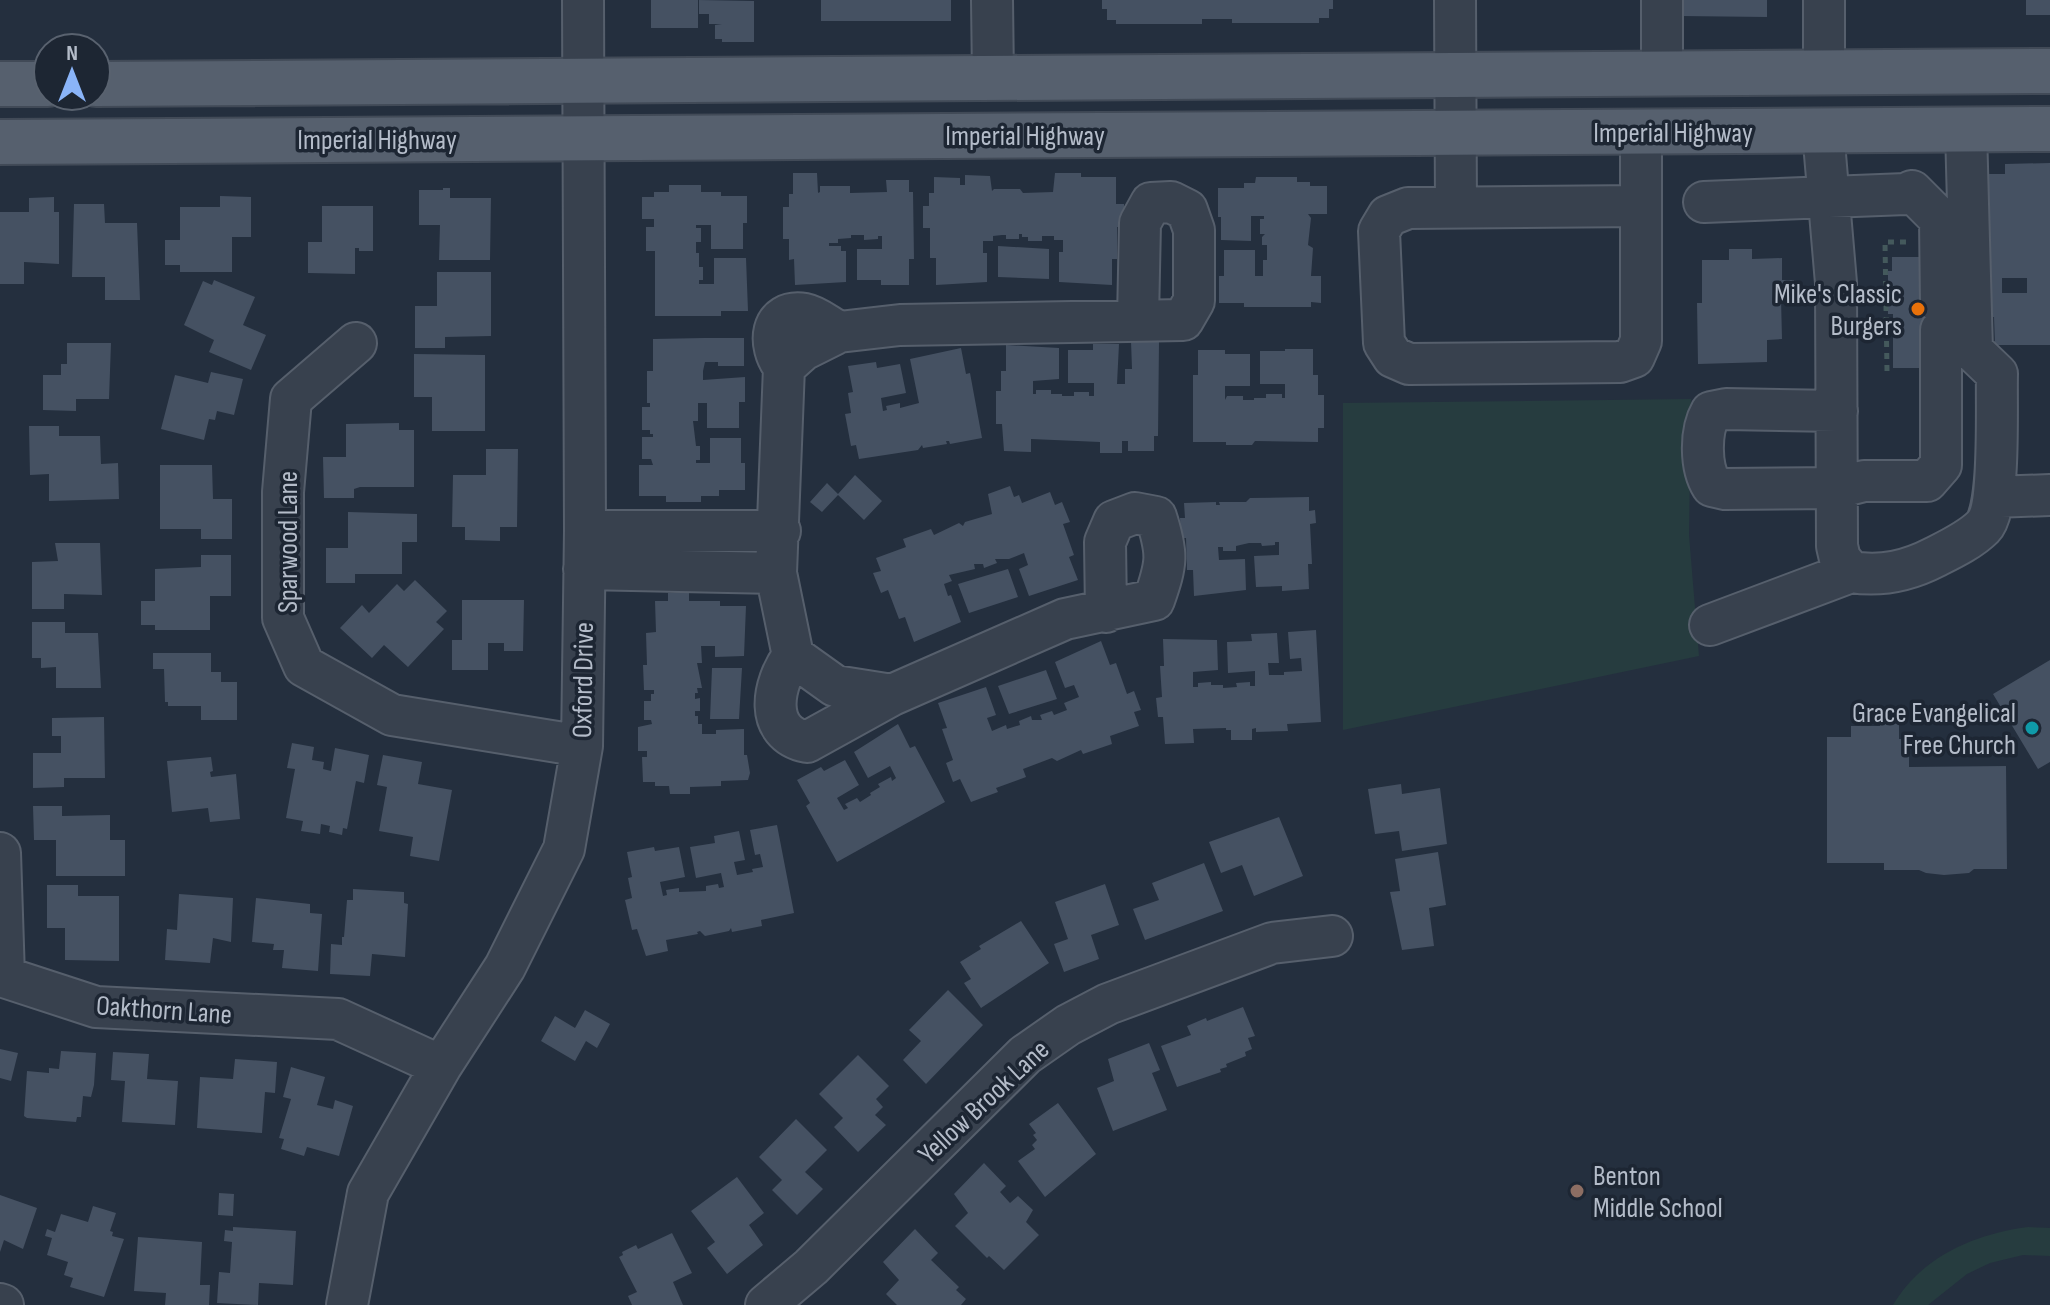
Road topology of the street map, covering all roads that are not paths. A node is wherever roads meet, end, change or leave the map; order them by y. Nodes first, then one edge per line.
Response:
1 (583, 0) edge
2 (992, 0) edge
3 (1455, 0) edge
4 (1662, 0) edge
5 (1824, 0) edge
6 (2050, 71) edge
7 (1824, 73) junction
8 (1662, 74) junction
9 (1455, 75) junction
10 (993, 78) junction
11 (583, 81) junction
12 (0, 84) edge
13 (32, 84) edge
14 (112, 84) edge
15 (2050, 129) edge
16 (1913, 130) junction
17 (1966, 130) junction
18 (1823, 131) junction
19 (1641, 132) junction
20 (1455, 133) junction
21 (584, 139) junction
22 (0, 142) edge
23 (1912, 191) junction
24 (1829, 198) junction
25 (1704, 202) dead end
26 (1641, 206) junction
27 (1456, 207) junction
28 (1138, 319) dead end
29 (356, 343) dead end
30 (1837, 411) junction
31 (1837, 488) junction
32 (2050, 495) edge
33 (1994, 497) junction
34 (780, 531) junction
35 (584, 550) junction
36 (1851, 572) junction
37 (776, 573) junction
38 (1106, 612) dead end
39 (1710, 625) dead end
40 (793, 656) junction
41 (892, 695) junction
42 (582, 746) junction
43 (0, 853) edge
44 (1332, 936) dead end
45 (441, 1066) junction
46 (347, 1305) edge
47 (766, 1305) edge

1 - 11 street, Oxford Drive
2 - 10 street
3 - 9 street
4 - 8 street
5 - 7 street
6 - 7 main road, Imperial Highway
7 - 8 main road, Imperial Highway
7 - 18 main road
8 - 9 main road, Imperial Highway
9 - 10 main road, Imperial Highway
9 - 20 street
10 - 11 main road, Imperial Highway
11 - 14 main road, Imperial Highway
11 - 21 street, Oxford Drive
12 - 13 main road
15 - 17 main road, Imperial Highway
16 - 17 main road, Imperial Highway
16 - 18 main road, Imperial Highway
16 - 23 street
17 - 33 street
18 - 19 main road, Imperial Highway
18 - 24 street
19 - 20 main road, Imperial Highway
19 - 26 street
20 - 21 main road, Imperial Highway
20 - 27 street
21 - 22 main road, Imperial Highway
21 - 35 street, Oxford Drive
23 - 24 street
23 - 31 street
24 - 25 street
24 - 30 street
26 - 27 street
26 - 27 street
28 - 34 street
29 - 42 street, Sparwood Lane
30 - 31 street
30 - 31 street
31 - 36 street
32 - 33 street
33 - 36 street
34 - 35 street
34 - 37 street
35 - 37 street
35 - 42 street, Oxford Drive
36 - 39 street
37 - 40 street
38 - 41 street
40 - 41 street
40 - 41 street
42 - 45 street, Oxford Drive
43 - 45 street, Oakthorn Lane
44 - 47 street, Yellow Brook Lane
45 - 46 street, Oxford Drive

